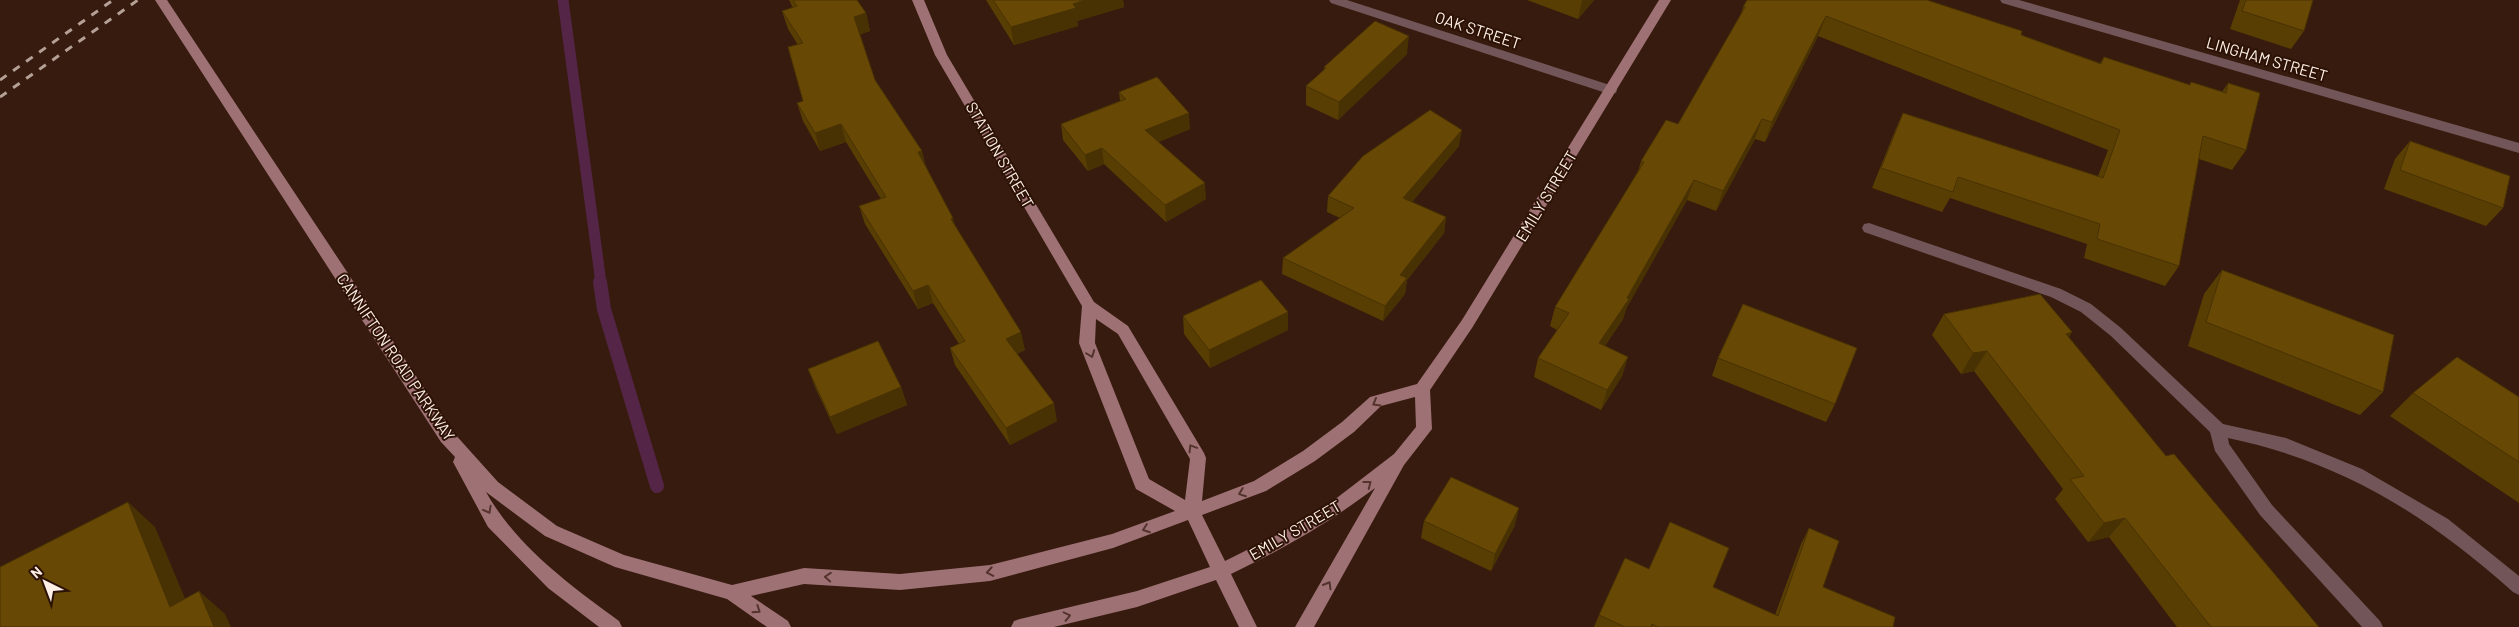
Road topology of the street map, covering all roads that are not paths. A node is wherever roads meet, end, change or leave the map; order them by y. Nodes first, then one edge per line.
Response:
1 (161, 0) edge
2 (918, 0) edge
3 (1335, 0) edge
4 (1665, 0) edge
5 (2006, 0) edge
6 (1611, 90) junction
7 (2519, 148) edge
8 (1869, 228) dead end
9 (1089, 306) junction
10 (1422, 388) junction
11 (2218, 429) junction
12 (447, 437) junction
13 (1400, 459) junction
14 (1192, 512) junction
15 (1221, 570) junction
16 (2519, 587) edge
17 (732, 593) junction
18 (613, 627) edge
19 (782, 627) edge
20 (1020, 627) edge
21 (1248, 627) edge
22 (1304, 627) edge
23 (2374, 627) edge

1 - 12 main road, CANNIFTON ROAD PARKWAY
2 - 9 main road, STATION STREET
3 - 6 street, OAK STREET
4 - 6 main road, EMILY STREET
5 - 7 street, LINGHAM STREET
6 - 10 main road, EMILY STREET
8 - 11 street
14 -> 9 main road, STATION STREET
9 -> 14 main road
10 - 13 main road, EMILY STREET
10 -> 14 main road
11 - 16 street
11 - 23 street
12 - 17 main road, CANNIFTON ROAD PARKWAY
12 -> 18 main road
15 -> 13 main road, EMILY STREET
22 -> 13 main road
14 - 15 main road
14 -> 17 main road, CANNIFTON ROAD PARKWAY
20 -> 15 main road
15 - 21 main road
17 -> 19 main road, CANNIFTON ROAD PARKWAY

